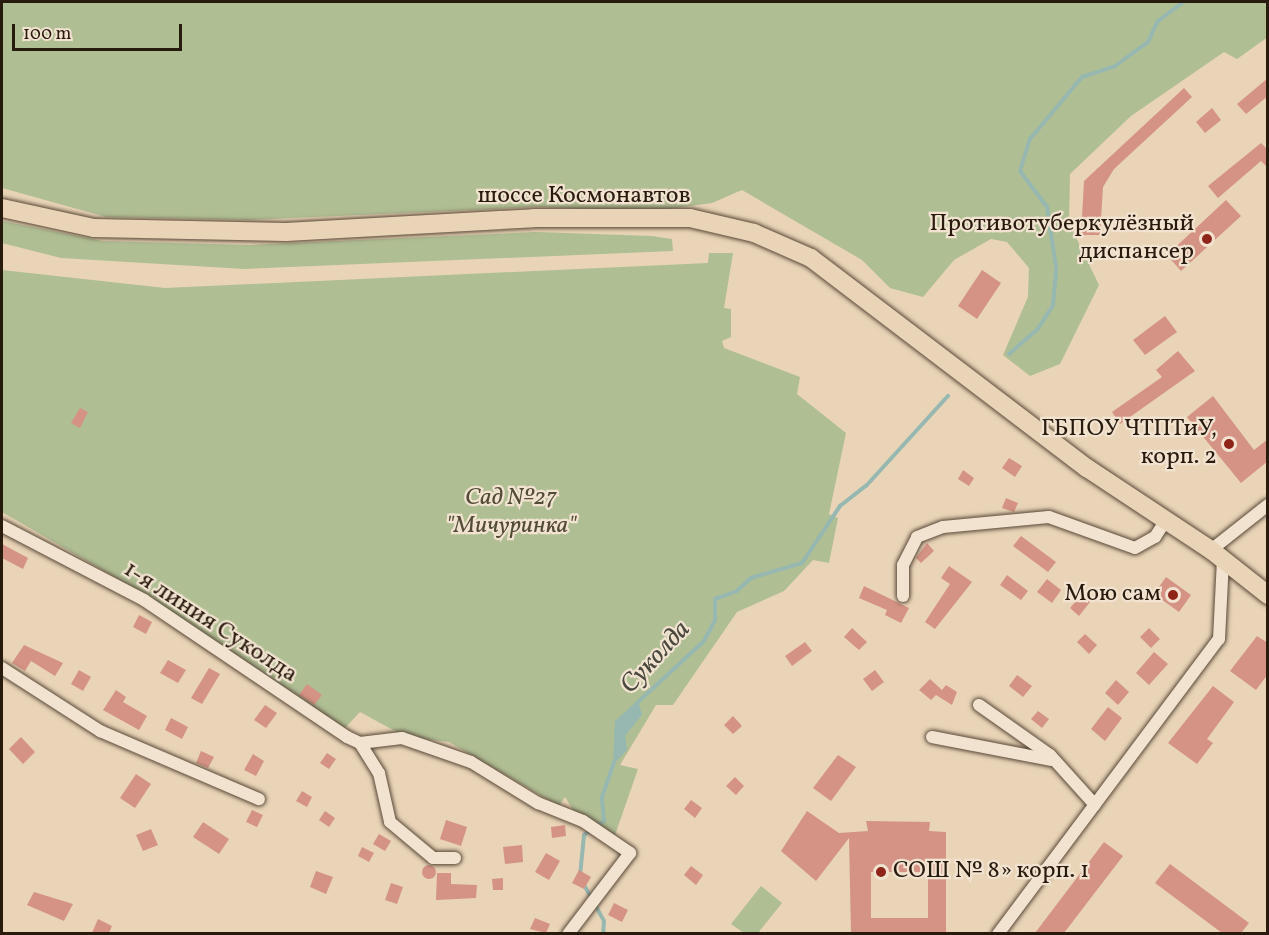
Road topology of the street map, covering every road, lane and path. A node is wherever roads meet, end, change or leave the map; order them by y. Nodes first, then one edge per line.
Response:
1 (2, 208) edge
2 (1268, 505) edge
3 (1166, 520) junction
4 (2, 526) edge
5 (1217, 556) junction
6 (903, 596) dead end
7 (1268, 596) edge
8 (2, 668) edge
9 (979, 705) dead end
10 (932, 736) dead end
11 (360, 743) junction
12 (1056, 760) junction
13 (258, 799) dead end
14 (1095, 805) junction
15 (455, 858) dead end
16 (568, 933) edge
17 (998, 933) edge

1 - 3 main road, шоссе Космонавтов
2 - 5 street
3 - 5 main road, шоссе Космонавтов
3 - 6 street
4 - 11 street, 1-я линия Суколда
5 - 7 main road, шоссе Космонавтов
5 - 14 street
8 - 13 street
9 - 12 street
10 - 12 street
11 - 15 street, 1-я линия Суколда
11 - 16 street
12 - 14 street
14 - 17 street

